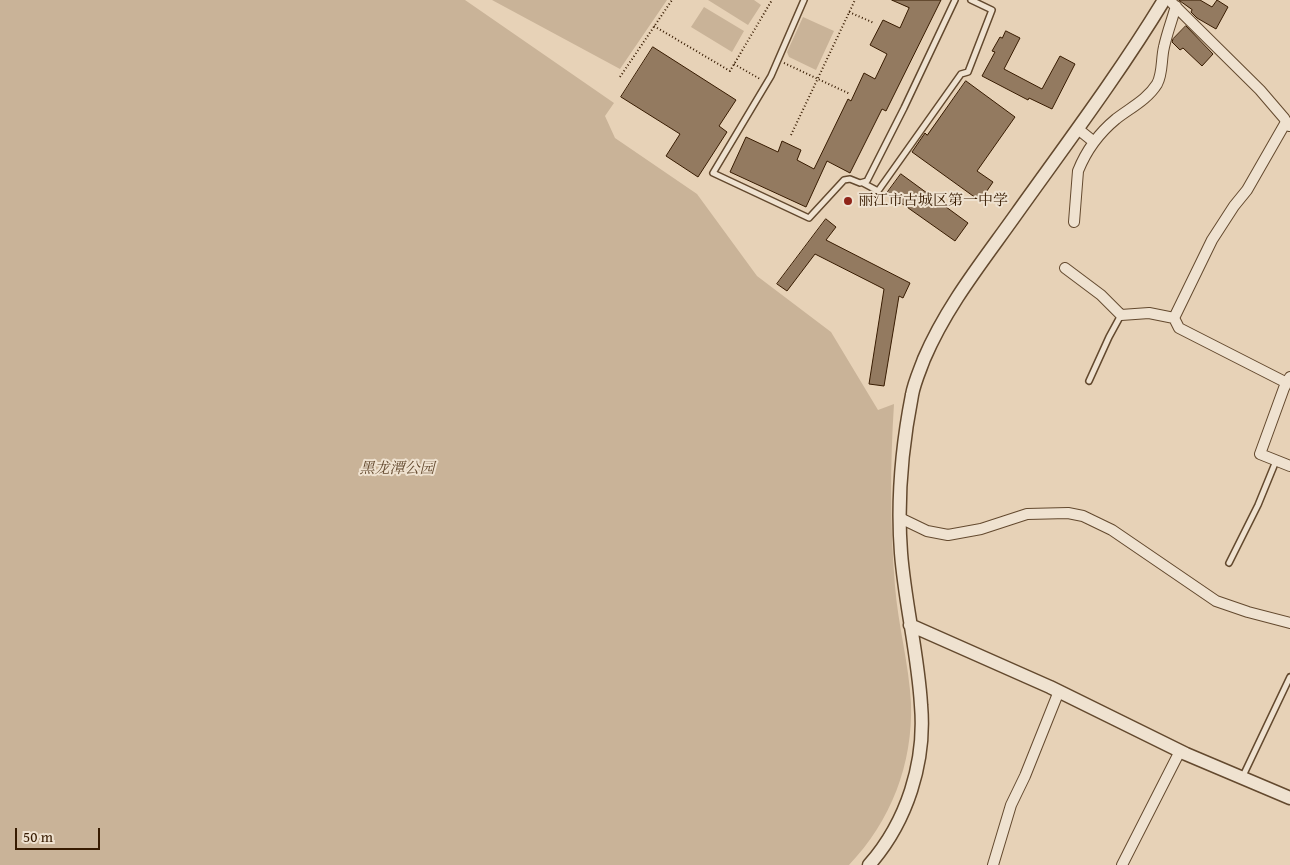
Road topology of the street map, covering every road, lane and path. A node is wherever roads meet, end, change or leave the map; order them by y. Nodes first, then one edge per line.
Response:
1 (672, 0) edge
2 (772, 0) edge
3 (804, 0) edge
4 (855, 0) edge
5 (955, 0) edge
6 (971, 0) edge
7 (1162, 0) edge
8 (1173, 3) edge
9 (849, 12) junction
10 (874, 23) dead end
11 (654, 26) junction
12 (778, 60) junction
13 (734, 64) junction
14 (620, 77) dead end
15 (818, 78) junction
16 (767, 82) junction
17 (850, 94) dead end
18 (1288, 125) edge
19 (1078, 129) junction
20 (791, 135) dead end
21 (1094, 142) junction
22 (863, 183) junction
23 (1074, 222) dead end
24 (1065, 268) dead end
25 (1121, 315) junction
26 (1174, 318) junction
27 (1288, 380) edge
28 (1089, 381) dead end
29 (1276, 461) junction
30 (1290, 466) edge
31 (900, 518) junction
32 (1230, 562) dead end
33 (1290, 623) edge
34 (910, 625) junction
35 (1290, 677) edge
36 (1059, 691) junction
37 (1180, 751) junction
38 (1242, 779) junction
39 (1290, 798) edge
40 (869, 865) edge
41 (993, 865) edge
42 (1122, 865) edge

1 - 11 path
2 - 13 path
3 - 12 lane
4 - 9 path
5 - 22 lane
6 - 22 lane
7 - 19 street
8 - 18 street
8 - 21 street
9 - 10 path
9 - 15 path
11 - 13 path
11 - 14 path
12 - 15 path
12 - 16 lane
13 - 16 path
15 - 17 path
15 - 20 path
16 - 22 lane
18 - 26 street
19 - 21 street
19 - 31 street
21 - 23 street
24 - 25 street
25 - 26 street
25 - 28 lane
26 - 27 street
27 - 29 street
29 - 30 street
29 - 32 lane
31 - 33 street
31 - 34 street
34 - 36 street
34 - 40 street
35 - 38 lane
36 - 37 street
36 - 41 street
37 - 38 street
37 - 42 street
38 - 39 street

